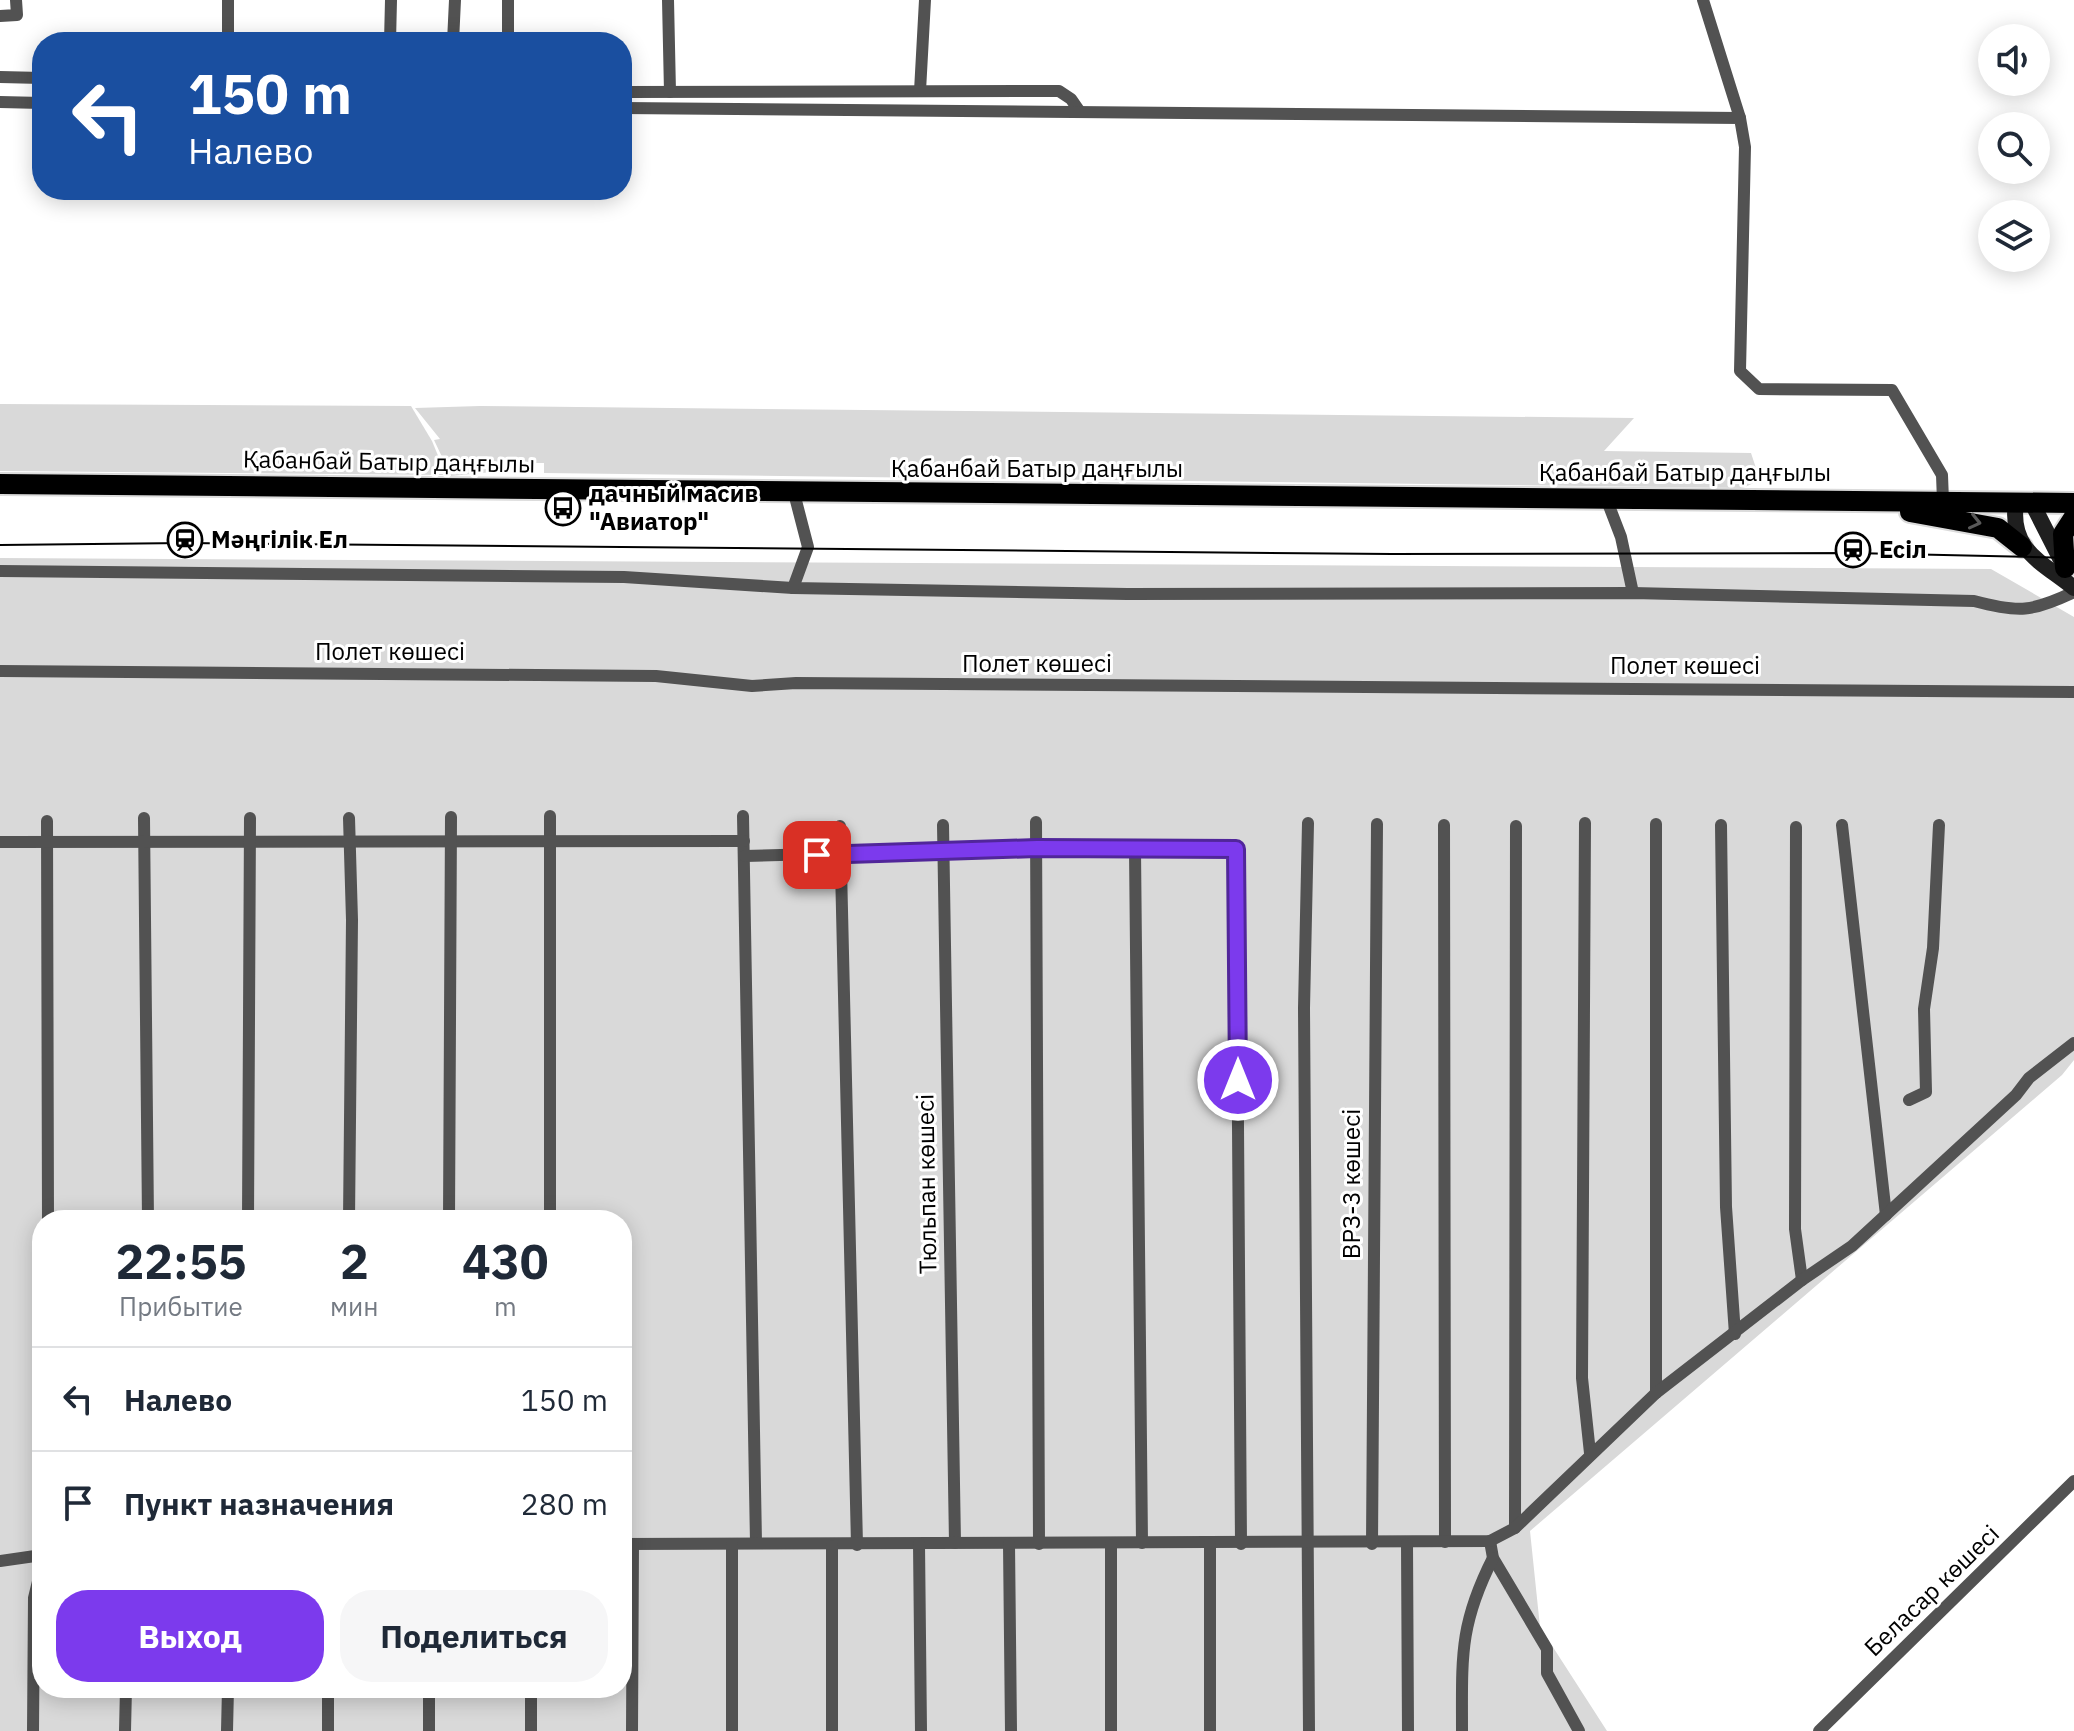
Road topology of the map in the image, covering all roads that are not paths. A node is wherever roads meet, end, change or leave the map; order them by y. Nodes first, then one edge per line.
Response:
1 (16, 0) edge
2 (228, 0) edge
3 (391, 0) edge
4 (455, 0) edge
5 (508, 0) edge
6 (668, 0) edge
7 (925, 0) edge
8 (1703, 0) edge
9 (0, 16) edge
10 (228, 32) edge
11 (390, 32) edge
12 (453, 32) edge
13 (508, 32) edge
14 (0, 77) edge
15 (32, 78) edge
16 (920, 91) junction
17 (632, 92) edge
18 (670, 92) junction
19 (0, 102) edge
20 (32, 103) edge
21 (632, 108) edge
22 (1080, 112) junction
23 (1740, 118) junction
24 (0, 484) edge
25 (794, 493) junction
26 (1606, 498) junction
27 (1815, 500) junction
28 (1943, 501) junction
29 (2024, 503) junction
30 (2074, 503) edge
31 (2074, 517) edge
32 (2022, 547) junction
33 (0, 571) edge
34 (2072, 583) edge
35 (793, 588) junction
36 (1633, 593) junction
37 (0, 671) edge
38 (2074, 692) edge
39 (550, 816) dead end
40 (743, 816) dead end
41 (451, 817) dead end
42 (144, 818) dead end
43 (250, 818) dead end
44 (349, 818) dead end
45 (47, 821) dead end
46 (1036, 822) dead end
47 (1308, 823) dead end
48 (1585, 823) dead end
49 (1377, 824) dead end
50 (1656, 824) dead end
51 (943, 825) dead end
52 (1444, 825) dead end
53 (1721, 825) dead end
54 (1842, 825) dead end
55 (1939, 825) dead end
56 (840, 826) dead end
57 (1516, 826) dead end
58 (1796, 827) dead end
59 (146, 839) junction
60 (46, 841) junction
61 (250, 841) junction
62 (451, 841) junction
63 (744, 841) junction
64 (0, 842) edge
65 (350, 843) junction
66 (551, 843) junction
67 (1037, 848) junction
68 (1135, 850) junction
69 (945, 853) junction
70 (842, 855) junction
71 (745, 856) junction
72 (2074, 1043) edge
73 (1909, 1100) dead end
74 (48, 1210) edge
75 (148, 1210) edge
76 (248, 1210) edge
77 (349, 1210) edge
78 (449, 1210) edge
79 (550, 1210) edge
80 (1886, 1215) junction
81 (1802, 1280) junction
82 (1735, 1334) junction
83 (1656, 1393) junction
84 (1590, 1453) junction
85 (2074, 1481) edge
86 (1515, 1528) junction
87 (1490, 1541) junction
88 (1445, 1542) junction
89 (756, 1543) junction
90 (955, 1543) junction
91 (1142, 1543) junction
92 (632, 1544) edge
93 (919, 1544) junction
94 (1009, 1544) junction
95 (1039, 1544) junction
96 (1210, 1544) junction
97 (1241, 1544) junction
98 (1307, 1544) junction
99 (1372, 1544) junction
100 (1407, 1544) junction
101 (732, 1545) junction
102 (857, 1545) junction
103 (1111, 1545) junction
104 (832, 1546) junction
105 (32, 1556) edge
106 (1493, 1558) junction
107 (0, 1561) edge
108 (33, 1698) edge
109 (126, 1698) edge
110 (228, 1698) edge
111 (328, 1698) edge
112 (429, 1698) edge
113 (531, 1698) edge
114 (631, 1698) edge
115 (1574, 1728) edge
116 (33, 1731) edge
117 (125, 1731) edge
118 (227, 1731) edge
119 (328, 1731) edge
120 (429, 1731) edge
121 (531, 1731) edge
122 (632, 1731) edge
123 (732, 1731) edge
124 (832, 1731) edge
125 (921, 1731) edge
126 (1011, 1731) edge
127 (1111, 1731) edge
128 (1210, 1731) edge
129 (1309, 1731) edge
130 (1408, 1731) edge
131 (1462, 1731) edge
132 (1819, 1731) edge

1 - 9 street
2 - 10 street
3 - 11 street
4 - 12 street
5 - 13 street
6 - 18 street
7 - 16 street
8 - 23 street
14 - 15 street
16 - 18 street
16 - 22 street
17 - 18 street
19 - 20 street
21 - 22 street
22 - 23 street
23 - 28 street
24 - 25 main road, Қабанбай Батыр даңғылы
25 - 26 main road, Қабанбай Батыр даңғылы
25 - 35 street
26 - 27 main road, Қабанбай Батыр даңғылы
26 - 36 street
27 - 28 main road, Қабанбай Батыр даңғылы
27 -> 32 main road
28 - 29 main road, Қабанбай Батыр даңғылы
29 - 30 main road, Қабанбай Батыр даңғылы
29 - 32 street
29 - 34 street
31 - 34 main road
32 - 34 street
33 - 35 street
34 - 36 street
35 - 36 street
37 - 38 street, Полет көшесі
39 - 66 street
40 - 63 street
41 - 62 street
42 - 59 street
43 - 61 street
44 - 65 street
45 - 60 street
46 - 67 street
47 - 98 street
48 - 84 street
49 - 99 street, ВРЗ-3 көшесі
50 - 83 street
51 - 69 street, Тюльпан көшесі
52 - 88 street
53 - 82 street
54 - 80 street
55 - 73 street
56 - 70 street
57 - 86 street
58 - 81 street
59 - 60 street
59 - 61 street
59 - 75 street
60 - 64 street
60 - 74 street
61 - 65 street
61 - 76 street
62 - 65 street
62 - 66 street
62 - 78 street
63 - 66 street
63 - 71 street
65 - 77 street
66 - 79 street
67 - 68 street
67 - 69 street
67 - 95 street
68 - 91 street
68 - 97 street
69 - 70 street
69 - 90 street, Тюльпан көшесі
70 - 71 street
70 - 102 street
71 - 89 street
72 - 80 street
80 - 81 street
81 - 82 street
82 - 83 street
83 - 84 street
84 - 86 street
85 - 132 street, Беласар көшесі
86 - 87 street
87 - 88 street
87 - 106 street
88 - 100 street
89 - 101 street
89 - 104 street
90 - 93 street
90 - 94 street
91 - 96 street
91 - 103 street
92 - 101 street
93 - 102 street
93 - 125 street
94 - 95 street
94 - 126 street
95 - 103 street
96 - 97 street
96 - 128 street
97 - 98 street
98 - 99 street
98 - 129 street
99 - 100 street
100 - 130 street
101 - 123 street
102 - 104 street
103 - 127 street
104 - 124 street
105 - 107 street
106 - 115 street
106 - 131 street
108 - 116 street
109 - 117 street
110 - 118 street
111 - 119 street
112 - 120 street
113 - 121 street
114 - 122 street

